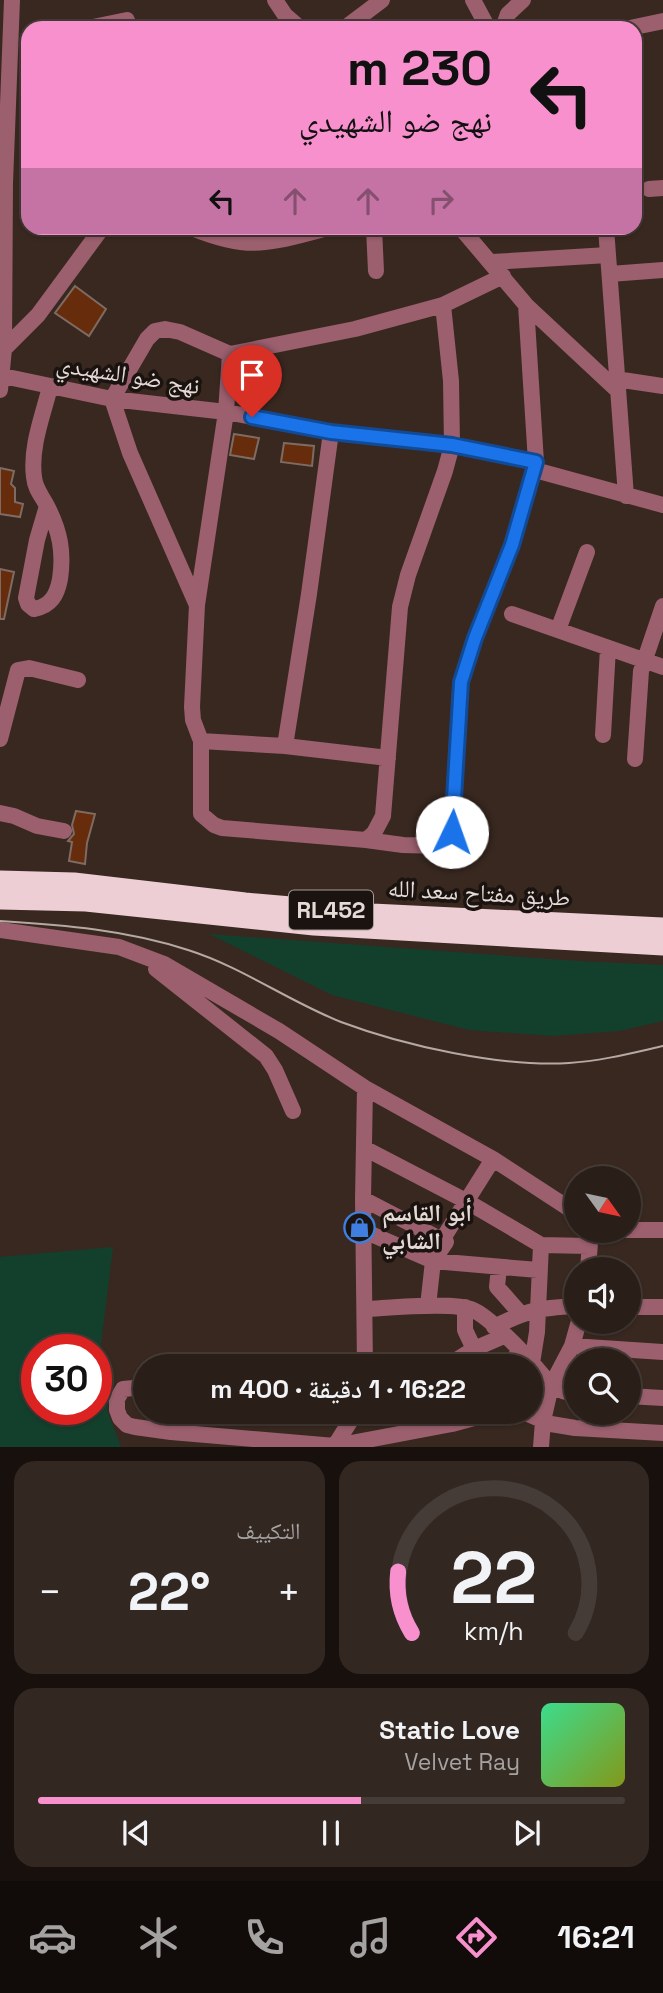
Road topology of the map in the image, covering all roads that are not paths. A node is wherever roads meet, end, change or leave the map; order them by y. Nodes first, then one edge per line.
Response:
1 (12, 0) edge
2 (275, 0) edge
3 (382, 0) edge
4 (473, 0) edge
5 (523, 0) edge
6 (127, 20) dead end
7 (123, 21) edge
8 (292, 21) edge
9 (354, 21) edge
10 (484, 21) edge
11 (506, 21) edge
12 (663, 22) edge
13 (642, 26) edge
14 (21, 44) edge
15 (11, 46) junction
16 (5, 90) edge
17 (97, 235) edge
18 (212, 235) edge
19 (301, 235) edge
20 (374, 235) edge
21 (467, 235) edge
22 (607, 235) edge
23 (608, 255) junction
24 (492, 262) junction
25 (663, 270) edge
26 (376, 271) dead end
27 (610, 274) junction
28 (503, 276) junction
29 (443, 305) junction
30 (526, 305) junction
31 (4, 349) junction
32 (230, 354) junction
33 (617, 384) junction
34 (1, 386) edge
35 (663, 386) edge
36 (50, 387) junction
37 (112, 399) junction
38 (226, 412) junction
39 (331, 432) junction
40 (452, 445) junction
41 (536, 466) junction
42 (626, 496) junction
43 (663, 505) edge
44 (47, 506) junction
45 (587, 552) dead end
46 (197, 605) junction
47 (663, 606) edge
48 (512, 614) dead end
49 (558, 630) junction
50 (608, 648) junction
51 (644, 661) junction
52 (663, 667) edge
53 (78, 680) dead end
54 (603, 735) dead end
55 (0, 739) edge
56 (201, 741) junction
57 (285, 746) junction
58 (388, 758) junction
59 (635, 759) dead end
60 (0, 813) edge
61 (64, 831) dead end
62 (366, 840) junction
63 (0, 881) edge
64 (0, 899) edge
65 (663, 928) edge
66 (0, 930) edge
67 (663, 945) edge
68 (135, 952) junction
69 (365, 1088) junction
70 (293, 1111) dead end
71 (364, 1148) junction
72 (493, 1159) junction
73 (363, 1199) junction
74 (467, 1200) junction
75 (564, 1205) edge
76 (365, 1230) junction
77 (641, 1230) edge
78 (663, 1230) edge
79 (442, 1240) junction
80 (564, 1242) edge
81 (541, 1245) junction
82 (433, 1261) junction
83 (499, 1267) junction
84 (538, 1270) junction
85 (428, 1306) junction
86 (465, 1307) junction
87 (564, 1307) edge
88 (641, 1307) edge
89 (663, 1307) edge
90 (537, 1308) junction
91 (365, 1309) junction
92 (520, 1314) junction
93 (499, 1331) junction
94 (575, 1334) edge
95 (572, 1346) junction
96 (474, 1349) junction
97 (663, 1352) edge
98 (365, 1354) edge
99 (466, 1354) edge
100 (523, 1354) edge
101 (527, 1354) edge
102 (543, 1377) edge
103 (551, 1387) junction
104 (133, 1389) edge
105 (564, 1393) edge
106 (641, 1397) edge
107 (663, 1398) edge
108 (349, 1424) edge
109 (452, 1424) edge
110 (663, 1433) edge
111 (540, 1437) edge
112 (172, 1440) edge
113 (335, 1447) edge

1 - 15 street
2 - 8 street
3 - 9 street
4 - 10 street
5 - 11 street
6 - 7 street
12 - 13 street
14 - 15 street
15 - 16 street
16 - 31 street
17 - 31 street
18 - 19 street
20 - 26 street
21 - 24 street
22 - 23 street
23 - 24 street
23 - 27 street
24 - 28 street
25 - 27 street
27 - 33 street
28 - 29 street
28 - 30 street
29 - 32 street
29 - 40 street
30 - 33 street
30 - 41 street
31 - 34 street
32 - 37 street
32 - 38 street
33 - 35 street
33 - 42 street
34 - 36 street, نهج ضو الشهيدي
36 - 37 street, نهج ضو الشهيدي
36 - 44 street
37 - 38 street, نهج ضو الشهيدي
37 - 46 street
38 - 39 street, نهج ضو الشهيدي
38 - 46 street
39 - 40 street, نهج ضو الشهيدي
39 - 57 street
40 - 41 street, نهج ضو الشهيدي
40 - 58 street
41 - 42 street, نهج ضو الشهيدي
41 - 62 street
42 - 43 street, نهج ضو الشهيدي
44 - 44 street
45 - 49 street
46 - 56 street
47 - 51 street
48 - 49 street
49 - 50 street
50 - 51 street
50 - 54 street
51 - 52 street
51 - 59 street
53 - 55 street
56 - 57 street
56 - 62 street
57 - 58 street
58 - 62 street
60 - 61 street
63 - 65 highway, طريق مفتاح سعد الله / RL452
64 - 67 highway, طريق مفتاح سعد الله / RL452
66 - 68 street
68 - 69 street
68 - 70 street
69 - 71 street
69 - 72 street
71 - 73 street
71 - 74 street
72 - 74 street
72 - 75 street
73 - 76 street
73 - 79 street
74 - 79 street
74 - 81 street
76 - 82 street
76 - 91 street
77 - 78 street
79 - 82 street
80 - 81 street
81 - 84 street
82 - 83 street
82 - 85 street
83 - 84 street
83 - 92 street
84 - 90 street
85 - 86 street
85 - 91 street
86 - 93 street
86 - 96 street
87 - 90 street
88 - 89 street
90 - 92 street
90 - 101 street
91 - 98 street
92 - 93 street
93 - 96 street
93 - 100 street
94 - 95 street
95 - 97 street
95 - 103 street
96 - 99 street
102 - 103 street
103 - 105 street
103 - 111 street
104 - 112 street
106 - 107 street
108 - 113 street
109 - 113 street
110 - 111 street
112 - 113 street

